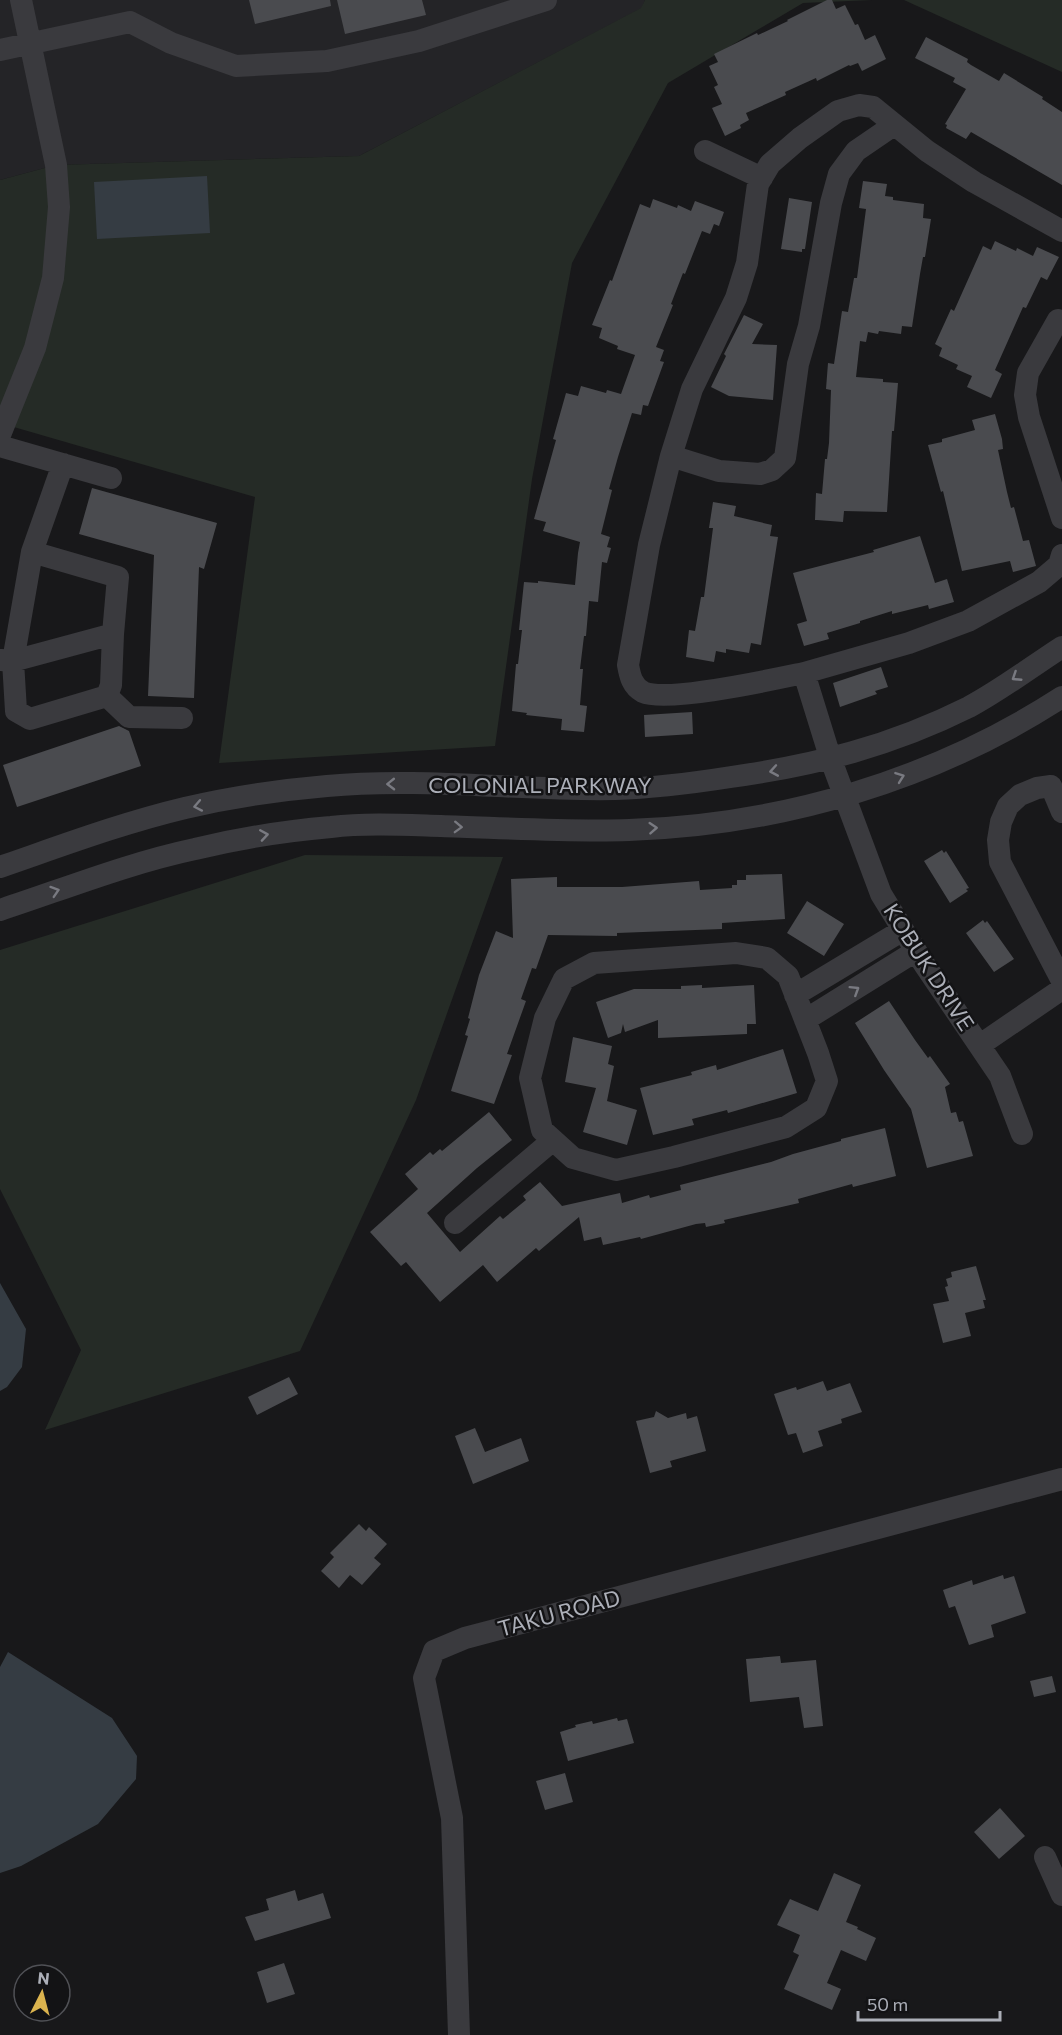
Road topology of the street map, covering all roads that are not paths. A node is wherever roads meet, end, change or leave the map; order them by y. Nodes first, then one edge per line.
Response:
1 (21, 0) edge
2 (546, 0) edge
3 (30, 42) junction
4 (0, 50) edge
5 (894, 125) junction
6 (705, 151) dead end
7 (762, 178) junction
8 (1062, 231) edge
9 (1061, 318) edge
10 (0, 435) edge
11 (0, 446) edge
12 (671, 456) junction
13 (63, 464) junction
14 (111, 478) dead end
15 (1062, 518) edge
16 (32, 552) junction
17 (1062, 555) edge
18 (113, 634) junction
19 (1062, 647) edge
20 (7, 660) edge
21 (804, 673) junction
22 (107, 696) junction
23 (1062, 697) edge
24 (182, 718) dead end
25 (831, 760) junction
26 (845, 795) junction
27 (1062, 812) edge
28 (0, 867) edge
29 (0, 910) edge
30 (903, 930) junction
31 (916, 951) junction
32 (1062, 981) edge
33 (1062, 989) edge
34 (795, 995) junction
35 (805, 1020) junction
36 (980, 1045) junction
37 (1022, 1134) dead end
38 (553, 1140) junction
39 (455, 1223) dead end
40 (1062, 1479) edge
41 (1045, 1857) dead end
42 (1062, 1895) edge
43 (459, 2035) edge

1 - 3 street
2 - 3 street
3 - 4 street
3 - 10 street
5 - 7 street
5 - 8 street
5 - 12 street
6 - 7 street
7 - 12 street
9 - 15 street
11 - 13 street
12 - 21 street
13 - 14 street
13 - 16 street
16 - 18 street
16 - 20 street
17 - 21 street
18 - 20 street
18 - 22 street
19 -> 25 street, COLONIAL PARKWAY
20 - 22 street
21 - 25 street, KOBUK DRIVE
22 - 24 street
26 -> 23 street, COLONIAL PARKWAY
25 - 26 street, KOBUK DRIVE
25 -> 28 street, COLONIAL PARKWAY
29 -> 26 street, COLONIAL PARKWAY
26 - 30 street, KOBUK DRIVE
27 - 32 street
30 - 31 street, KOBUK DRIVE
30 - 34 street
35 -> 31 street
31 - 36 street, KOBUK DRIVE
33 - 36 street
34 - 35 street
34 - 38 street
35 - 38 street
36 - 37 street, KOBUK DRIVE
38 - 39 street
40 - 43 street, TAKU ROAD
41 - 42 street

